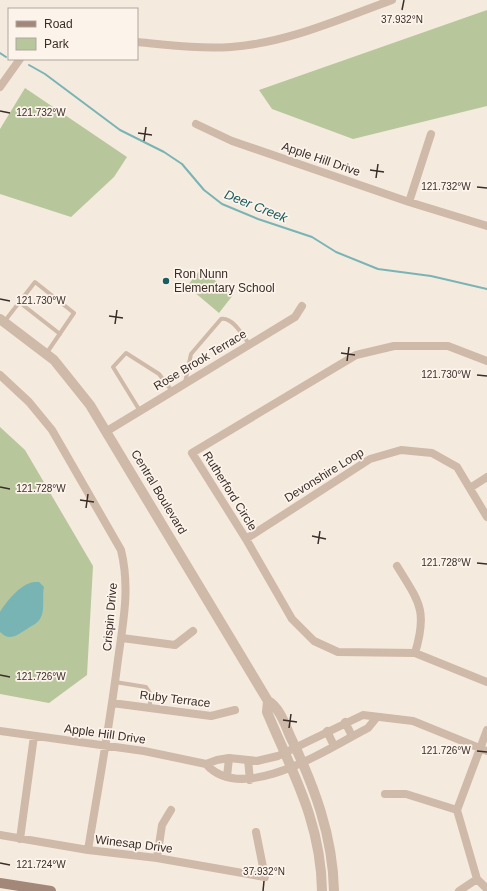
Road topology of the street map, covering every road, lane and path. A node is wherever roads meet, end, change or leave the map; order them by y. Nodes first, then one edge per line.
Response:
1 (392, 0) edge
2 (138, 42) edge
3 (19, 60) edge
4 (0, 88) edge
5 (196, 124) dead end
6 (432, 134) dead end
7 (409, 202) junction
8 (487, 225) edge
9 (19, 302) junction
10 (302, 306) dead end
11 (2, 321) edge
12 (60, 334) junction
13 (250, 344) junction
14 (46, 354) junction
15 (487, 361) edge
16 (0, 375) edge
17 (185, 383) junction
18 (172, 391) junction
19 (140, 411) junction
20 (107, 431) junction
21 (487, 477) edge
22 (470, 488) junction
23 (487, 517) edge
24 (246, 539) junction
25 (397, 566) dead end
26 (193, 631) dead end
27 (122, 638) junction
28 (415, 653) junction
29 (115, 682) junction
30 (487, 682) edge
31 (268, 701) junction
32 (112, 703) junction
33 (150, 708) junction
34 (234, 710) dead end
35 (377, 717) junction
36 (346, 722) junction
37 (487, 730) edge
38 (0, 731) edge
39 (327, 731) junction
40 (34, 736) junction
41 (352, 736) junction
42 (105, 745) junction
43 (296, 746) junction
44 (334, 746) junction
45 (483, 750) edge
46 (284, 751) junction
47 (229, 758) junction
48 (248, 760) junction
49 (303, 762) junction
50 (206, 764) junction
51 (292, 766) junction
52 (227, 777) junction
53 (250, 780) junction
54 (385, 794) dead end
55 (171, 810) dead end
56 (457, 810) junction
57 (256, 832) dead end
58 (0, 835) edge
59 (20, 838) junction
60 (88, 850) junction
61 (156, 858) junction
62 (477, 879) junction
63 (0, 882) edge
64 (487, 889) edge
65 (51, 891) edge
66 (322, 891) edge
67 (334, 891) edge
68 (459, 891) edge

1 - 2 street
3 - 4 street
5 - 7 street, Apple Hill Drive
6 - 7 street
7 - 8 street, Apple Hill Drive
9 - 11 lane
9 - 12 lane
9 - 12 lane
10 - 13 street, Rose Brook Terrace
11 - 14 street, Central Boulevard
12 - 14 lane
13 - 17 street, Rose Brook Terrace
13 - 17 lane
14 - 20 street, Central Boulevard
15 - 24 street, Rutherford Circle
16 - 27 street, Crispin Drive
17 - 18 street, Rose Brook Terrace
18 - 19 street, Rose Brook Terrace
18 - 19 lane
19 - 20 street, Rose Brook Terrace
20 - 31 street, Central Boulevard
21 - 22 street
22 - 23 street, Devonshire Loop
22 - 24 street, Devonshire Loop
24 - 28 street, Rutherford Circle
25 - 28 street
26 - 27 street
27 - 29 street, Crispin Drive
28 - 30 street, Rutherford Circle
29 - 32 street, Crispin Drive
29 - 33 lane
31 - 43 street, Central Boulevard
31 - 46 street, Central Boulevard
32 - 33 street, Ruby Terrace
32 - 42 street, Crispin Drive
33 - 34 street, Ruby Terrace
35 - 36 street, Apple Hill Drive
35 - 41 street, Apple Hill Drive
35 - 45 street, Apple Hill Drive
36 - 39 street, Apple Hill Drive
36 - 41 street
37 - 45 street
38 - 40 street, Apple Hill Drive
39 - 43 street, Apple Hill Drive
39 - 44 street
40 - 42 street, Apple Hill Drive
40 - 59 street
41 - 44 street, Apple Hill Drive
42 - 50 street, Apple Hill Drive
42 - 60 street, Crispin Drive
43 - 46 street, Apple Hill Drive
43 - 49 street, Central Boulevard
44 - 49 street, Apple Hill Drive
45 - 56 street
46 - 48 street, Apple Hill Drive
46 - 51 street, Central Boulevard
47 - 48 street, Apple Hill Drive
47 - 50 street, Apple Hill Drive
47 - 52 street
48 - 53 street
49 - 51 street, Apple Hill Drive
49 - 67 street, Central Boulevard
50 - 52 street, Apple Hill Drive
51 - 53 street, Apple Hill Drive
51 - 66 street, Central Boulevard
52 - 53 street, Apple Hill Drive
54 - 56 street
55 - 61 street
56 - 62 street
57 - 61 street, Winesap Drive
58 - 59 street, Winesap Drive
59 - 60 street, Winesap Drive
60 - 61 street, Winesap Drive
62 - 64 street
62 - 68 street
63 - 65 main road

